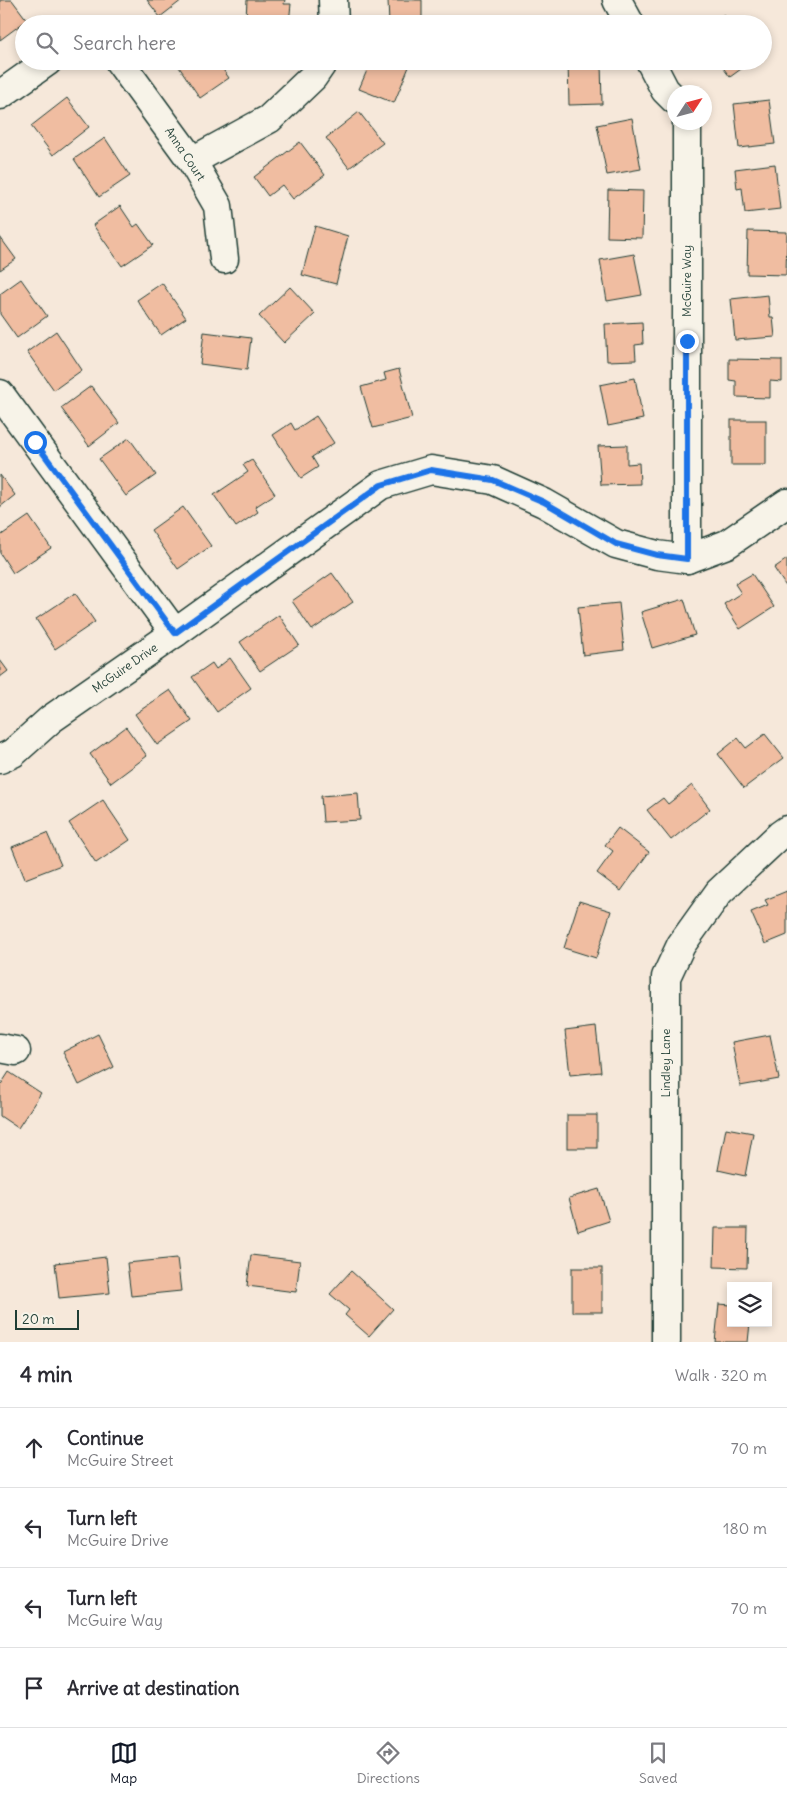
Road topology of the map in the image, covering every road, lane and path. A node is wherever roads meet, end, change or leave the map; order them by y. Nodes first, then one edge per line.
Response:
1 (333, 0) edge
2 (617, 0) edge
3 (334, 15) edge
4 (625, 15) edge
5 (35, 70) edge
6 (125, 70) edge
7 (318, 70) edge
8 (655, 70) edge
9 (667, 91) edge
10 (0, 95) edge
11 (687, 130) edge
12 (192, 161) junction
13 (224, 258) dead end
14 (0, 394) edge
15 (787, 504) edge
16 (687, 559) junction
17 (175, 633) junction
18 (0, 760) edge
19 (787, 830) edge
20 (666, 1342) edge

1 - 3 street
2 - 4 street
5 - 10 street
6 - 12 street, Anna Court
7 - 12 street
8 - 9 street
11 - 16 street, McGuire Way
12 - 13 street, Anna Court
14 - 17 street
15 - 16 street, McGuire Drive
16 - 17 street, McGuire Drive
17 - 18 street, McGuire Drive
19 - 20 street, Lindley Lane

